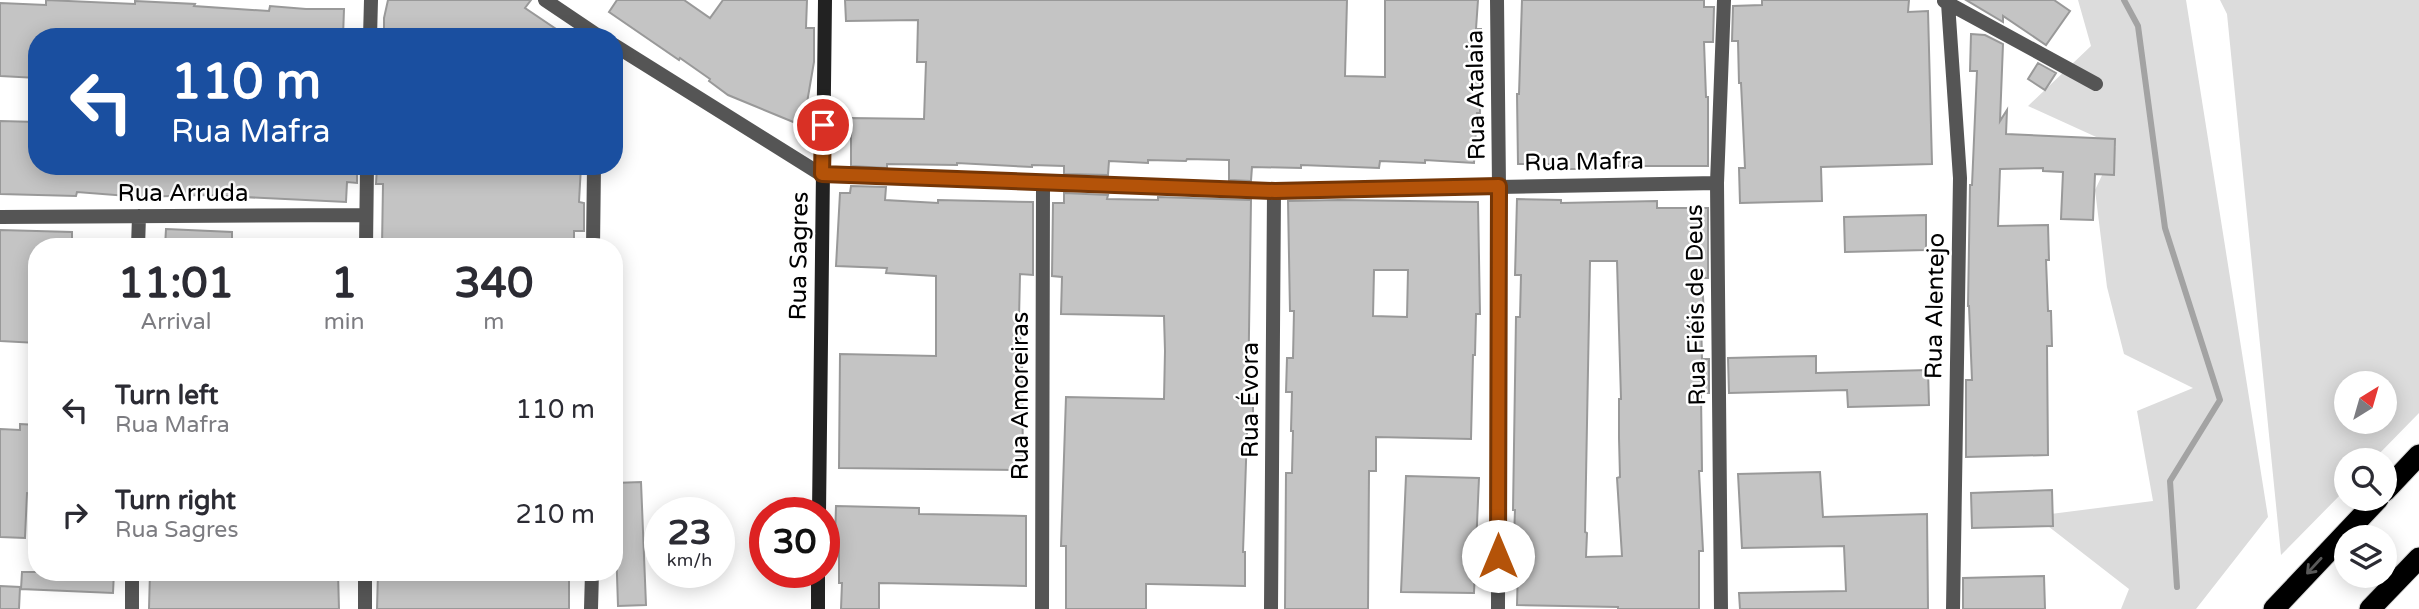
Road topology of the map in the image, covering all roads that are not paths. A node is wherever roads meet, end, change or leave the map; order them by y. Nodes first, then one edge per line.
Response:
1 (372, 0) edge
2 (545, 0) edge
3 (825, 0) edge
4 (1497, 0) edge
5 (1724, 0) edge
6 (1945, 2) edge
7 (370, 28) edge
8 (585, 28) edge
9 (623, 52) edge
10 (2096, 84) dead end
11 (822, 174) junction
12 (367, 175) edge
13 (594, 175) edge
14 (1044, 183) junction
15 (1717, 183) junction
16 (1499, 186) junction
17 (1275, 191) junction
18 (366, 215) junction
19 (139, 216) junction
20 (0, 217) edge
21 (138, 238) edge
22 (366, 238) edge
23 (593, 238) edge
24 (2419, 455) edge
25 (2397, 478) edge
26 (819, 497) edge
27 (2367, 511) edge
28 (2419, 558) edge
29 (132, 581) edge
30 (365, 581) edge
31 (592, 581) edge
32 (818, 588) edge
33 (132, 609) edge
34 (365, 609) edge
35 (592, 609) edge
36 (818, 609) edge
37 (1042, 609) edge
38 (1271, 609) edge
39 (1498, 609) edge
40 (1721, 609) edge
41 (1953, 609) edge
42 (2274, 609) edge
43 (2370, 609) edge

1 - 7 street
2 - 8 street
3 - 11 street, Rua Sagres
4 - 16 street, Rua Atalaia
5 - 15 street, Rua Fiéis de Deus
6 - 10 street
6 - 41 street, Rua Alentejo
9 - 11 street
11 - 14 street, Rua Mafra
11 - 26 street, Rua Sagres
12 - 18 street
13 - 23 street
14 - 17 street, Rua Mafra
14 - 37 street, Rua Amoreiras
15 - 16 street, Rua Mafra
15 - 40 street, Rua Fiéis de Deus
16 - 17 street, Rua Mafra
16 - 39 street, Rua Atalaia
17 - 38 street, Rua Évora
18 - 19 street, Rua Arruda
18 - 22 street
19 - 20 street, Rua Arruda
19 - 21 street
24 - 25 highway
27 -> 42 highway
28 - 43 highway
29 - 33 street
30 - 34 street
31 - 35 street
32 - 36 street

